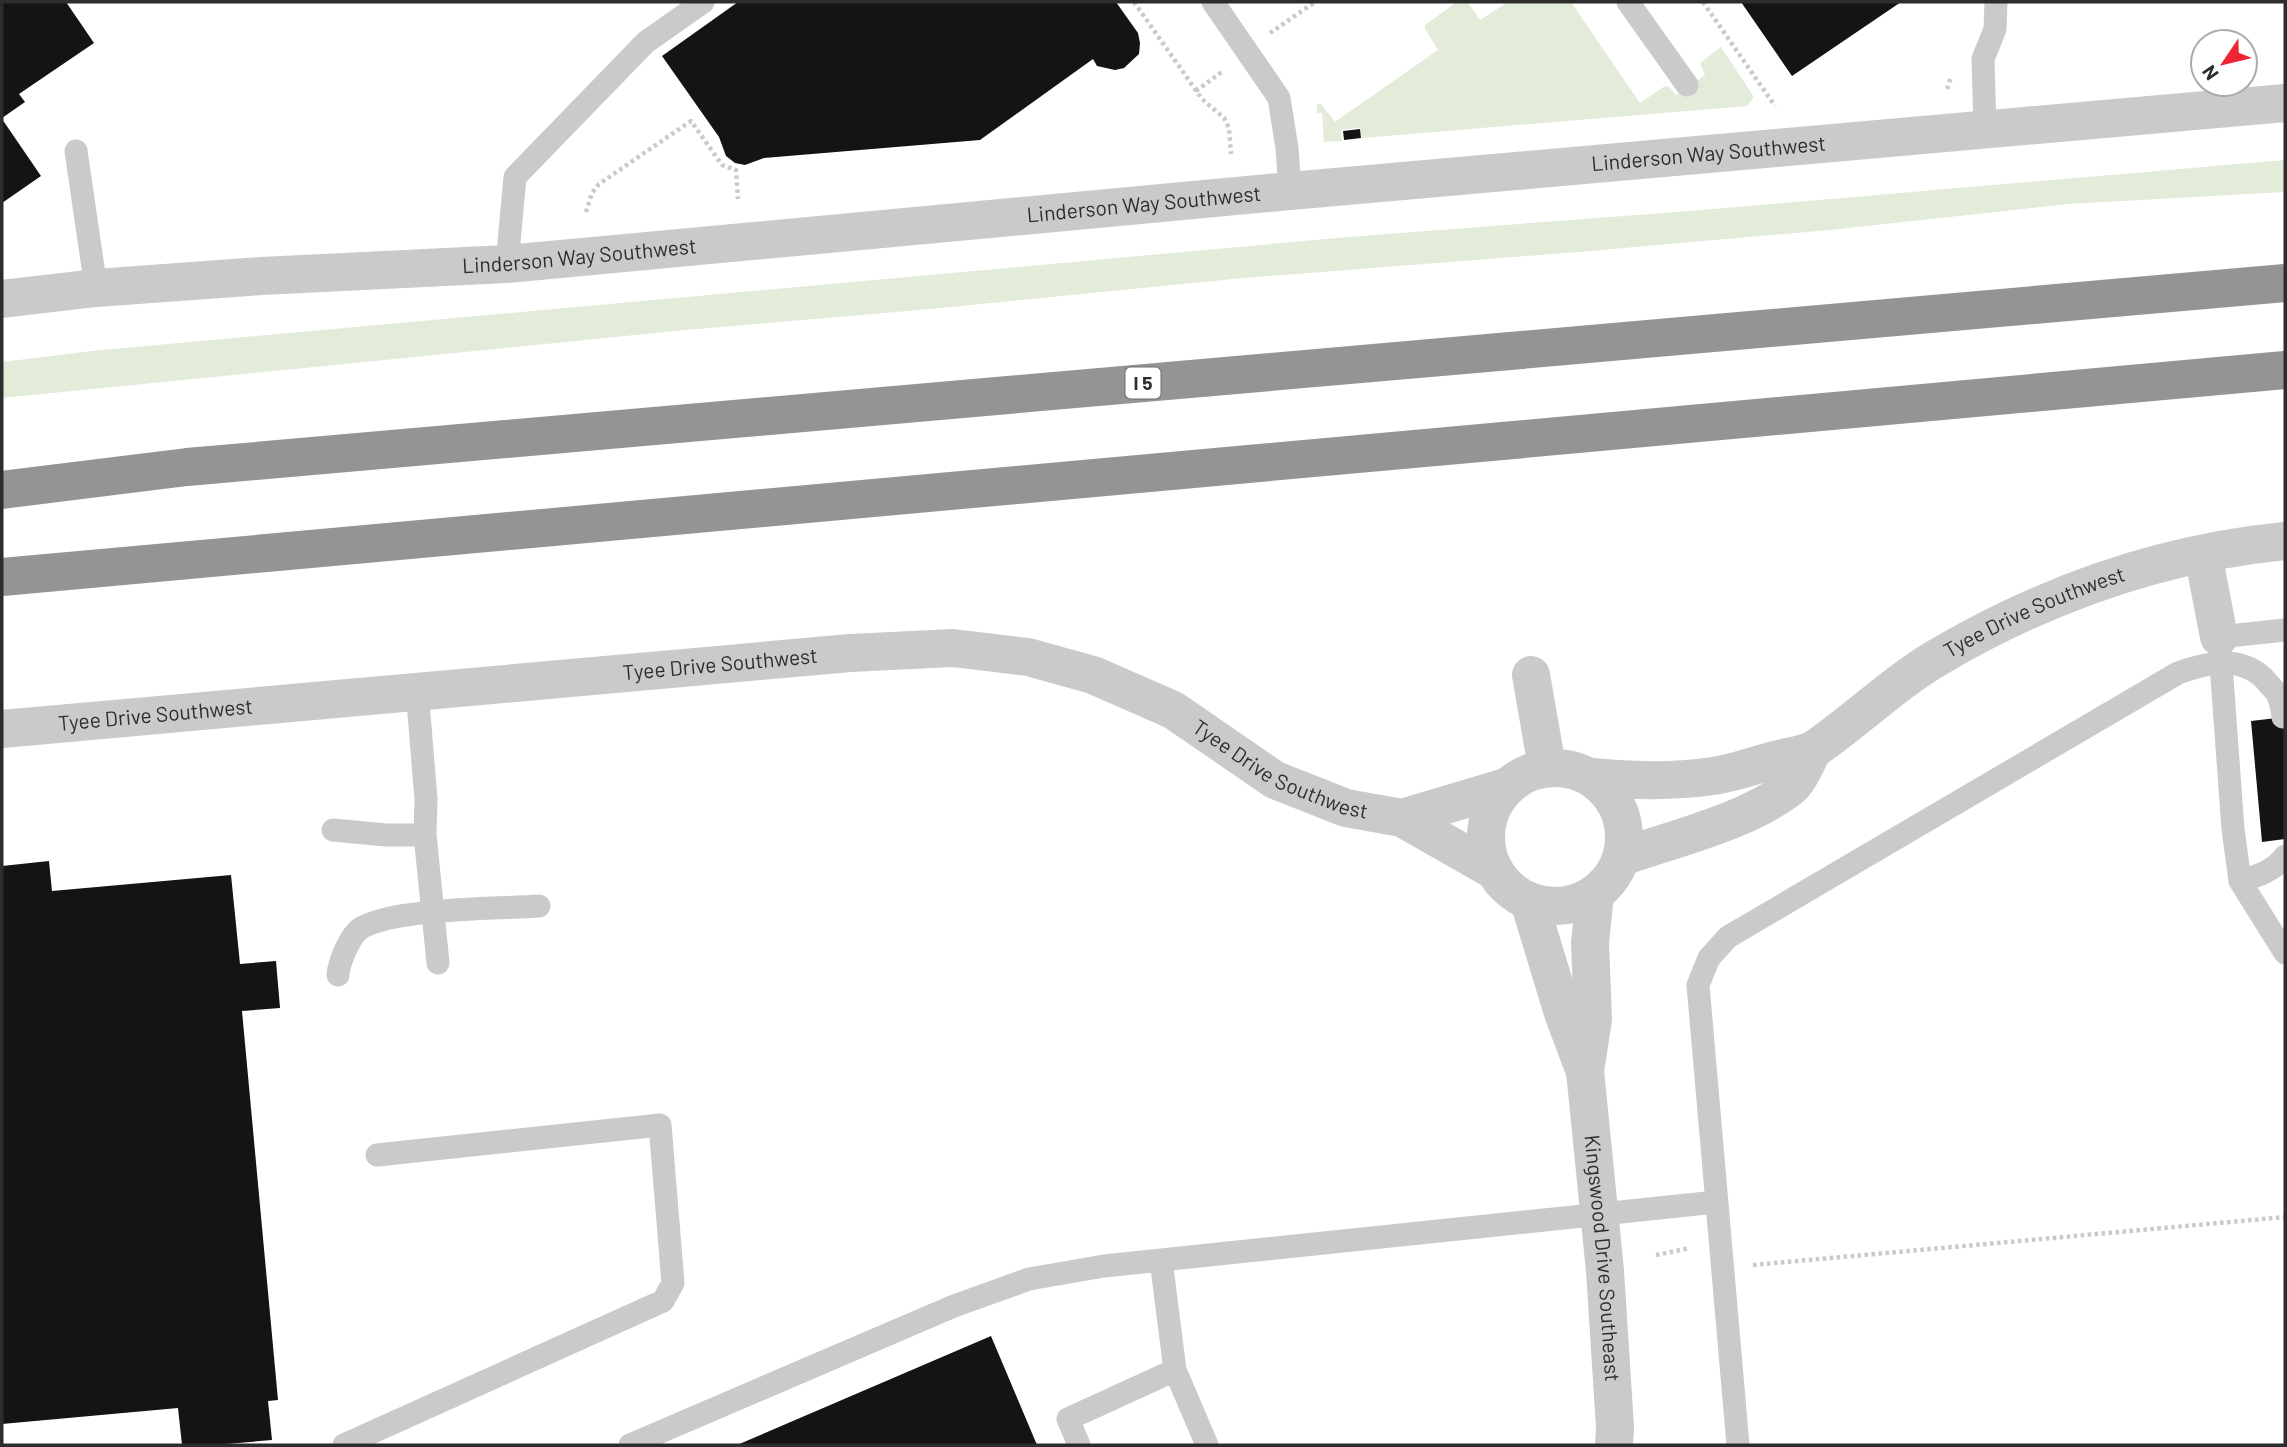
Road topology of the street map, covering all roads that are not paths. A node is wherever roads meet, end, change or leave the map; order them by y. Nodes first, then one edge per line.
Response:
1 (703, 2) edge
2 (1213, 2) edge
3 (1628, 2) edge
4 (1996, 2) edge
5 (1687, 85) dead end
6 (2285, 103) edge
7 (1985, 129) junction
8 (76, 151) dead end
9 (1290, 191) junction
10 (507, 264) junction
11 (2285, 283) edge
12 (96, 288) junction
13 (2, 299) edge
14 (2285, 370) edge
15 (2, 490) edge
16 (2285, 541) edge
17 (2203, 554) junction
18 (2, 577) edge
19 (2285, 629) edge
20 (2221, 650) junction
21 (1531, 675) dead end
22 (417, 690) junction
23 (2283, 717) dead end
24 (2, 729) edge
25 (1813, 750) junction
26 (1547, 767) junction
27 (1591, 777) junction
28 (1506, 787) junction
29 (1402, 818) junction
30 (332, 830) dead end
31 (425, 835) junction
32 (2285, 856) edge
33 (1622, 857) junction
34 (1495, 871) junction
35 (2240, 881) junction
36 (1595, 894) junction
37 (1529, 901) junction
38 (539, 906) dead end
39 (434, 913) junction
40 (2285, 953) edge
41 (438, 963) dead end
42 (338, 975) dead end
43 (1584, 1071) junction
44 (377, 1154) dead end
45 (1716, 1202) junction
46 (1599, 1215) junction
47 (1161, 1260) junction
48 (1175, 1370) junction
49 (344, 1445) edge
50 (630, 1445) edge
51 (1079, 1445) edge
52 (1207, 1445) edge
53 (1614, 1445) edge
54 (1738, 1445) edge

1 - 10 lane
2 - 9 lane
3 - 5 lane
4 - 7 lane
6 - 7 street, Linderson Way Southwest
7 - 9 street, Linderson Way Southwest
8 - 12 lane
9 - 10 street, Linderson Way Southwest
10 - 12 street, Linderson Way Southwest
11 - 15 highway, I 5
12 - 13 street, Linderson Way Southwest
14 - 18 highway
16 - 17 street, Tyee Drive Southwest
17 - 20 street
17 - 25 street, Tyee Drive Southwest
19 - 20 lane
20 - 23 lane
20 - 35 lane
20 - 45 lane
21 - 26 street
22 - 24 street, Tyee Drive Southwest
22 - 29 street, Tyee Drive Southwest
22 - 31 lane
25 - 27 street, Tyee Drive Southwest
25 - 33 street, Tyee Drive Southwest
26 - 27 street, Tyee Drive Southwest
26 - 28 street, Tyee Drive Southwest
27 - 33 street
28 - 29 street, Tyee Drive Southwest
28 - 34 street
29 - 34 street, Tyee Drive Southwest
30 - 31 lane
31 - 39 lane
32 - 35 lane
33 - 36 street
34 - 37 street, Tyee Drive Southwest
35 - 40 lane
36 - 37 street
36 - 43 street, Kingswood Drive Southeast
37 - 43 street, Kingswood Drive Southeast
38 - 39 lane
39 - 41 lane
39 - 42 lane
43 - 46 street, Kingswood Drive Southeast
44 - 49 lane
45 - 46 lane
45 - 54 lane
46 - 47 lane
46 - 53 street, Kingswood Drive Southeast
47 - 48 lane
47 - 50 lane
48 - 51 lane
48 - 52 lane

